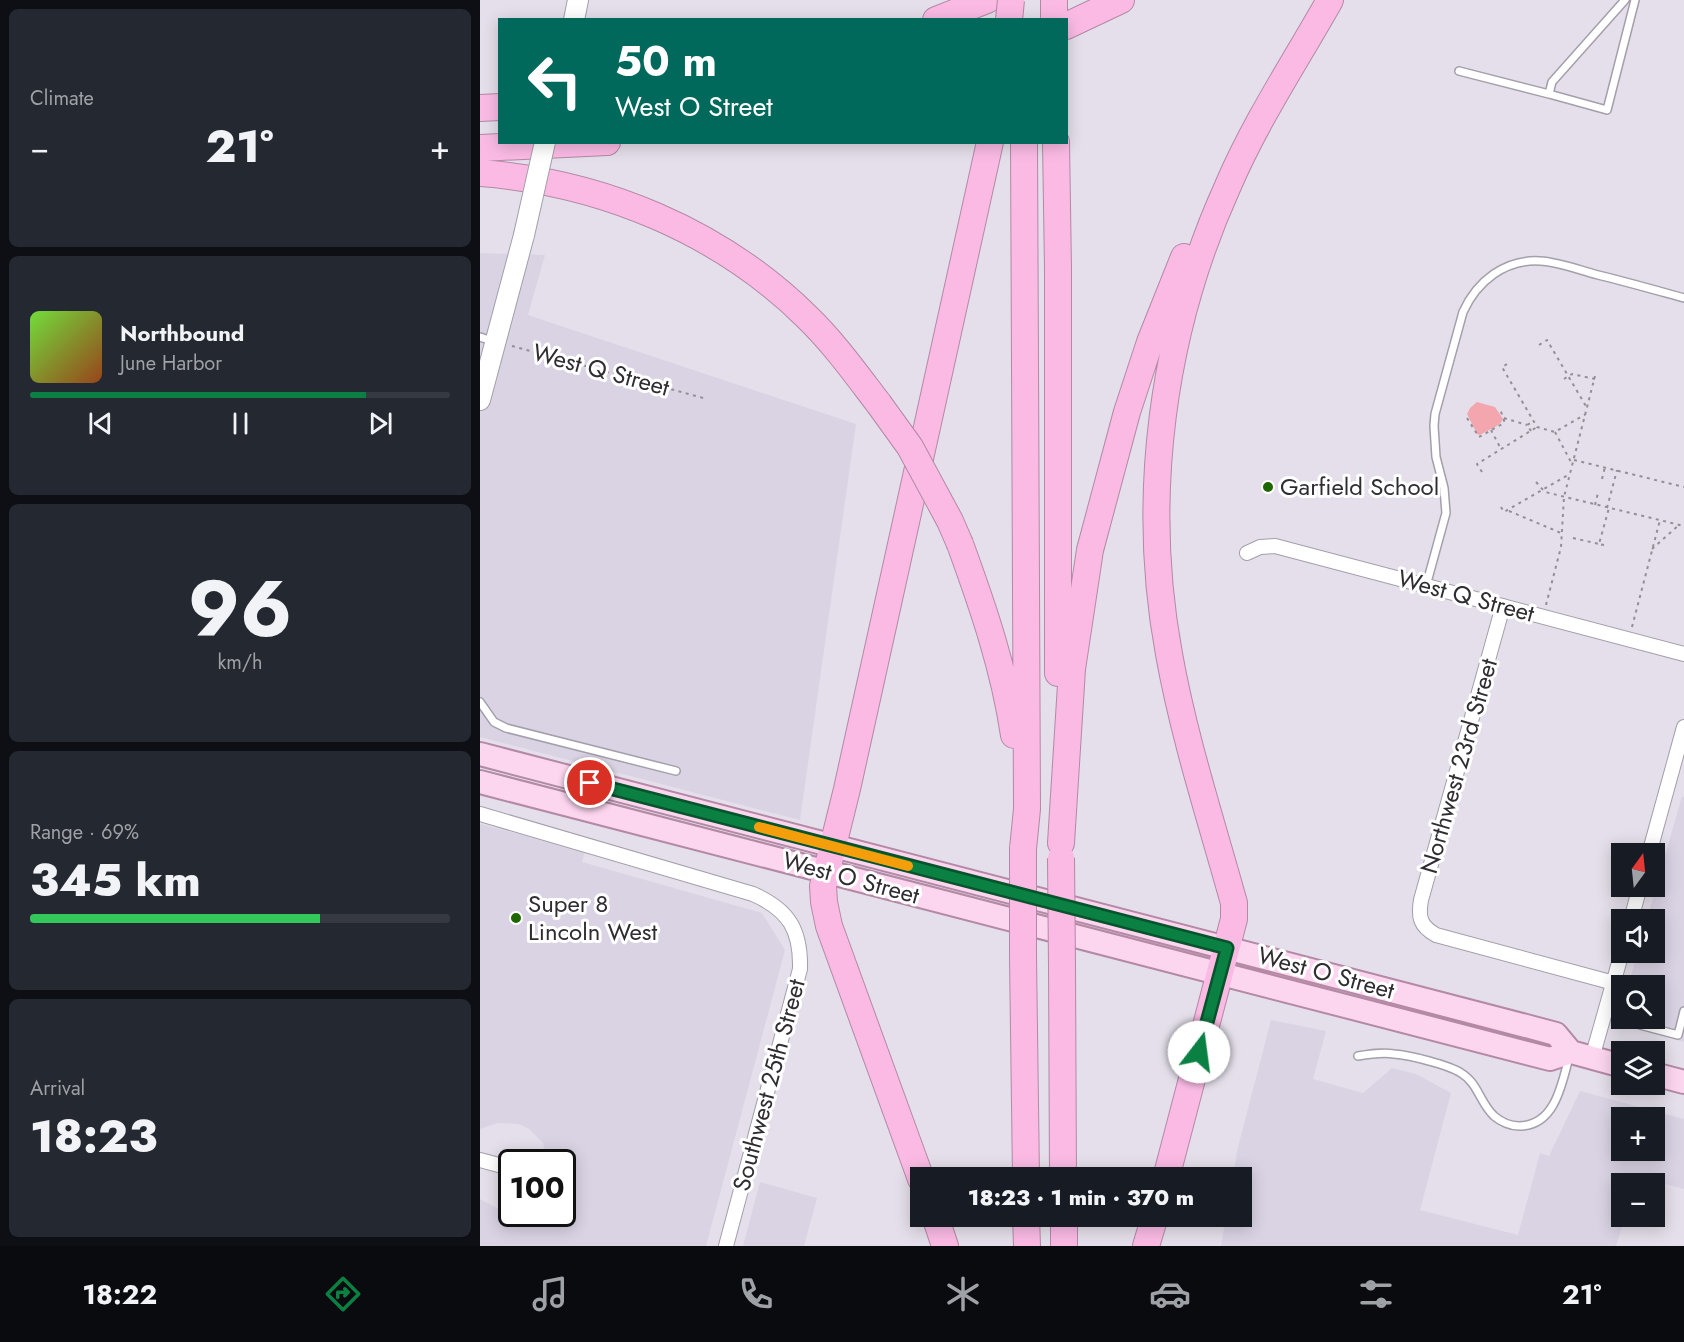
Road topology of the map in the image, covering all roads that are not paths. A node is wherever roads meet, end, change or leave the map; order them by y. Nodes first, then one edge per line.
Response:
1 (578, 0) edge
2 (987, 0) edge
3 (1011, 0) edge
4 (1023, 0) edge
5 (1029, 0) edge
6 (1054, 0) edge
7 (1121, 0) edge
8 (1329, 0) edge
9 (1625, 0) edge
10 (1635, 0) edge
11 (574, 18) edge
12 (941, 18) edge
13 (987, 18) edge
14 (1009, 18) edge
15 (1023, 18) edge
16 (1054, 18) edge
17 (1068, 25) edge
18 (1459, 70) dead end
19 (1549, 94) junction
20 (498, 107) edge
21 (480, 108) edge
22 (545, 144) edge
23 (565, 144) edge
24 (990, 144) edge
25 (1024, 144) edge
26 (1056, 144) edge
27 (480, 148) edge
28 (480, 173) edge
29 (1684, 298) edge
30 (487, 339) edge
31 (480, 400) edge
32 (1042, 420) junction
33 (1247, 553) dead end
34 (1426, 586) junction
35 (1503, 606) junction
36 (1684, 654) edge
37 (480, 702) edge
38 (1684, 728) edge
39 (480, 754) edge
40 (676, 771) dead end
41 (480, 782) edge
42 (480, 814) edge
43 (1652, 843) edge
44 (832, 846) junction
45 (1023, 849) junction
46 (1061, 850) junction
47 (826, 872) junction
48 (1227, 948) junction
49 (1220, 974) junction
50 (1611, 982) edge
51 (1611, 990) edge
52 (1684, 1011) edge
53 (1655, 1029) edge
54 (1581, 1055) junction
55 (1358, 1056) dead end
56 (1611, 1063) edge
57 (1665, 1077) edge
58 (1684, 1082) edge
59 (480, 1160) edge
60 (498, 1165) edge
61 (917, 1167) edge
62 (1026, 1167) edge
63 (1063, 1167) edge
64 (1169, 1167) edge
65 (939, 1227) edge
66 (1026, 1227) edge
67 (1064, 1227) edge
68 (1152, 1227) edge
69 (726, 1246) edge
70 (945, 1246) edge
71 (1027, 1246) edge
72 (1064, 1246) edge
73 (1146, 1246) edge

1 - 11 street
2 - 12 highway
3 - 14 highway, bridge
4 - 15 highway
5 - 13 highway
6 - 16 highway
7 - 17 highway
8 - 46 highway
8 - 48 highway
9 - 19 lane
10 - 19 lane
18 - 19 lane
20 - 21 highway
22 - 30 street, bridge
23 - 27 highway
24 - 44 highway
25 - 32 highway
26 - 32 highway
28 - 45 highway, bridge
29 - 34 lane
30 - 31 street
32 - 45 highway
32 - 46 highway
33 - 34 street, West Q Street
34 - 35 street, West Q Street
35 - 36 street, West Q Street
35 - 50 street, Northwest 23rd Street
37 - 40 lane
38 - 43 street
39 - 44 main road, West O Street
41 - 47 main road, West O Street
42 - 69 street, Southwest 25th Street
44 - 47 highway
44 - 48 main road, West O Street
45 - 62 highway, bridge
46 - 63 highway, bridge
47 - 49 main road, West O Street
47 - 61 highway
48 - 49 highway
48 - 54 main road, West O Street
49 - 54 main road, West O Street
49 - 64 highway
51 - 54 street
52 - 53 lane
54 - 55 lane
54 - 56 main road, West O Street
57 - 58 main road
59 - 60 street
65 - 70 highway
66 - 71 highway
67 - 72 highway
68 - 73 highway

